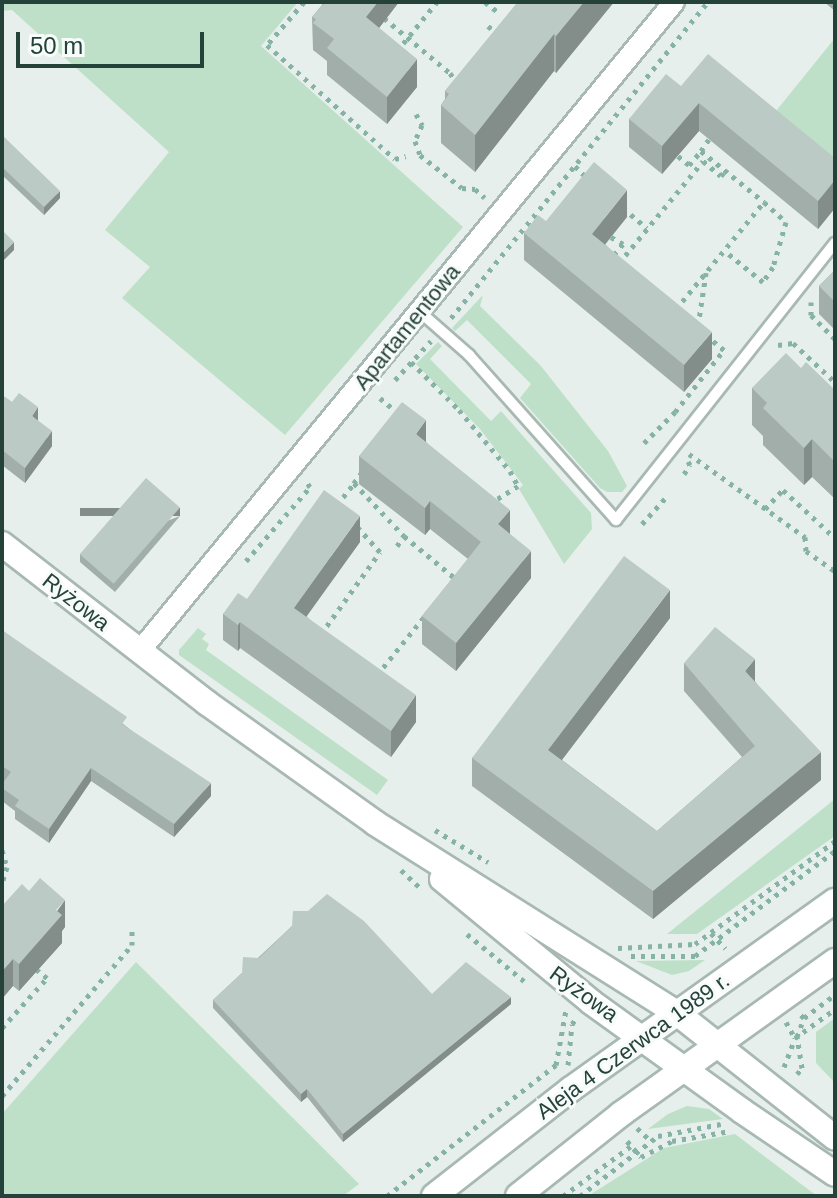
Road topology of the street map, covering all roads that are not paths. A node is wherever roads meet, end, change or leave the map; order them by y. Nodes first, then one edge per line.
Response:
1 (674, 2) edge
2 (835, 243) edge
3 (419, 311) junction
4 (2, 544) edge
5 (139, 652) junction
6 (382, 828) junction
7 (835, 901) edge
8 (835, 961) edge
9 (677, 1013) junction
10 (644, 1037) junction
11 (718, 1046) junction
12 (684, 1070) junction
13 (835, 1138) edge
14 (835, 1174) edge
15 (434, 1196) edge
16 (518, 1196) edge

1 - 3 street, Apartamentowa
2 - 3 lane
3 - 5 street, Apartamentowa
4 - 5 street, Ryżowa
5 - 6 street, Ryżowa
6 - 9 street, Ryżowa
6 - 10 street, Ryżowa
7 - 9 street, Aleja 4 Czerwca 1989 r.
8 - 11 street
9 - 10 street, Aleja 4 Czerwca 1989 r.
9 - 11 street, Ryżowa
10 - 12 street, Ryżowa
10 - 15 street, Aleja 4 Czerwca 1989 r.
11 - 12 street
11 - 13 street, Ryżowa
12 - 14 street, Ryżowa
12 - 16 street

